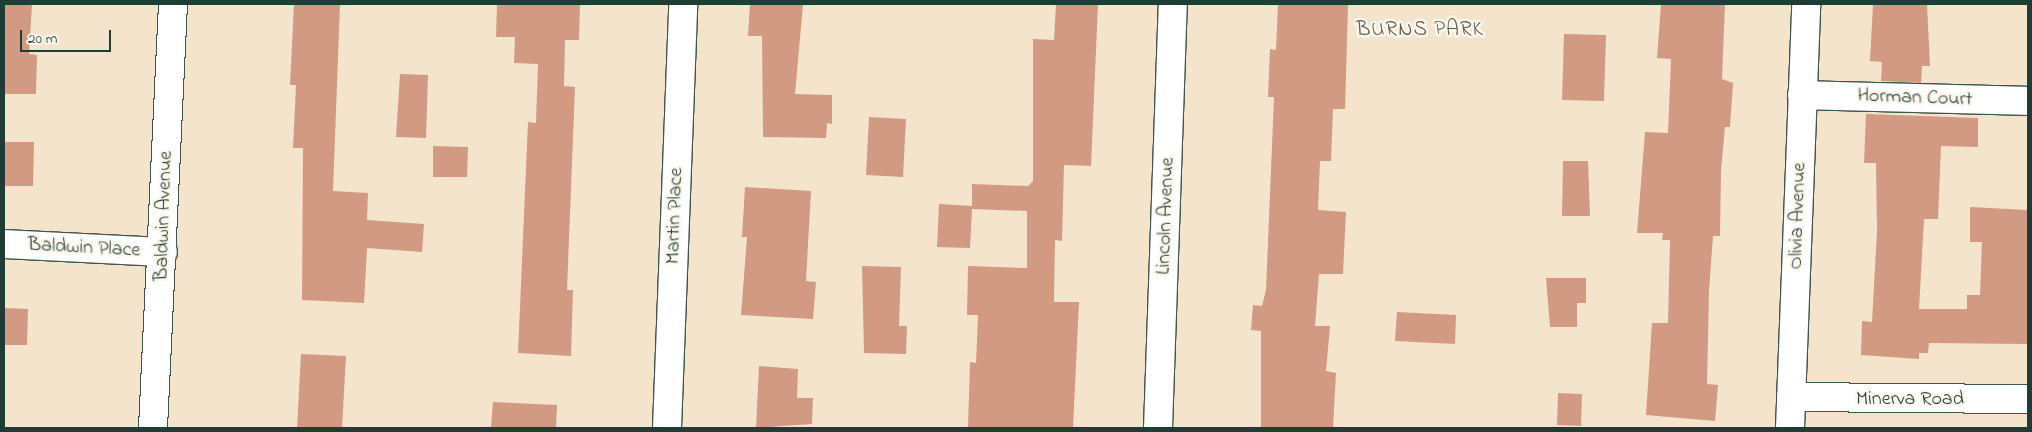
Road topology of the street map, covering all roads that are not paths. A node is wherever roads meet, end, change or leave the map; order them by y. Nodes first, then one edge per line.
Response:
1 (173, 4) edge
2 (683, 4) edge
3 (1173, 4) edge
4 (1806, 4) edge
5 (1802, 95) junction
6 (2028, 101) edge
7 (4, 244) edge
8 (164, 252) junction
9 (1791, 397) junction
10 (2028, 399) edge
11 (153, 428) edge
12 (667, 428) edge
13 (1158, 428) edge
14 (1790, 428) edge

1 - 8 street, Baldwin Avenue
2 - 12 street, Martin Place
3 - 13 street, Lincoln Avenue
4 - 5 street, Olivia Avenue
5 - 6 street, Horman Court
5 - 9 street, Olivia Avenue
7 - 8 street, Baldwin Place
8 - 11 street, Baldwin Avenue
9 - 10 street, Minerva Road
9 - 14 street, Olivia Avenue

